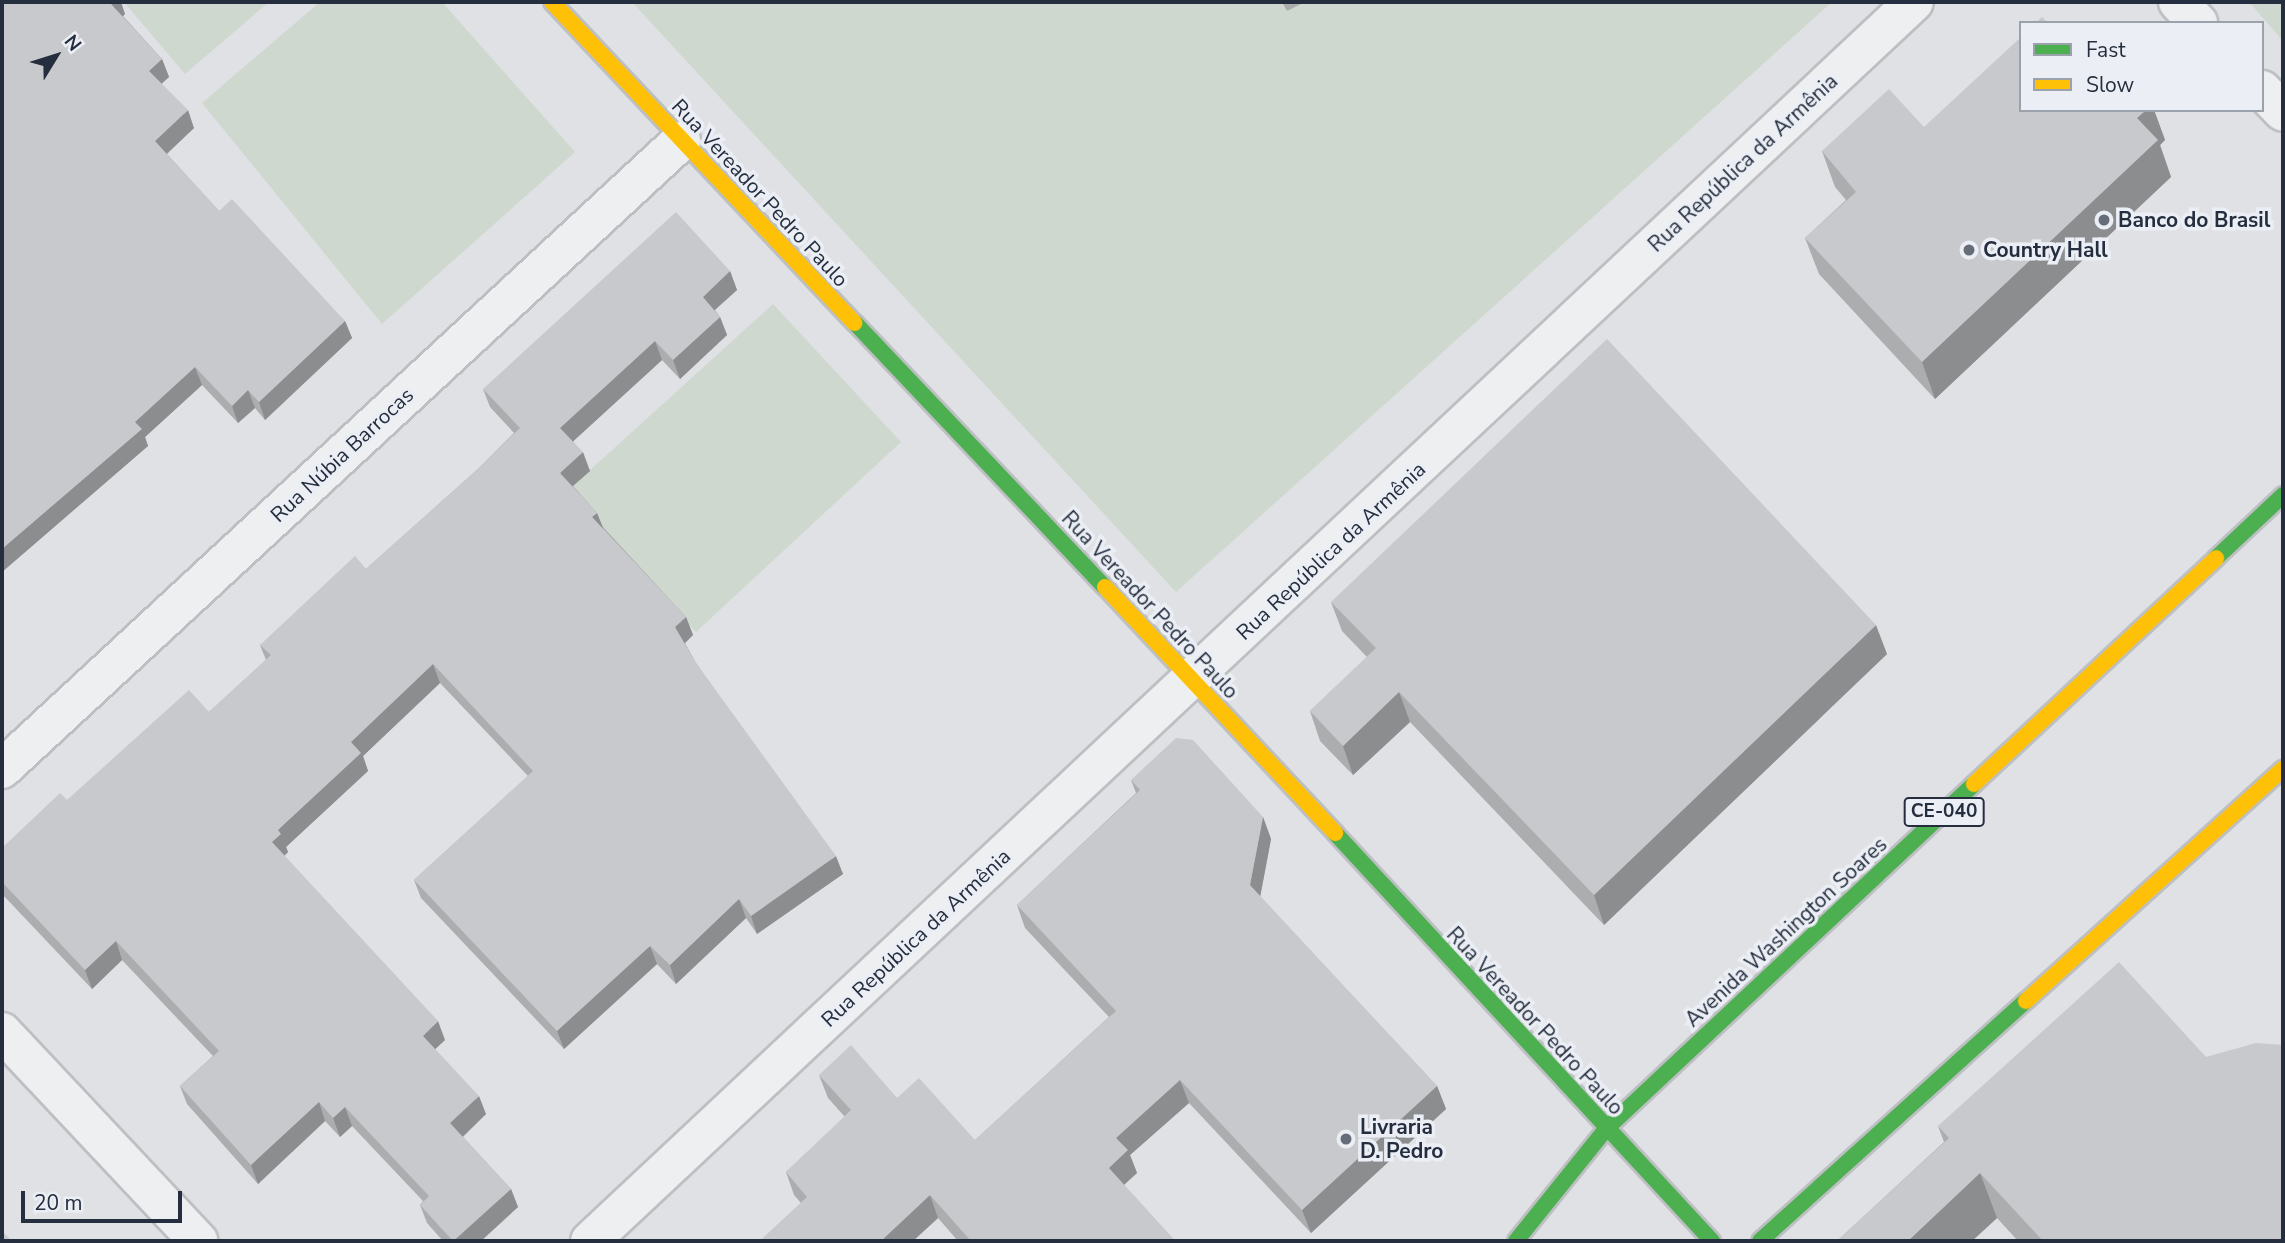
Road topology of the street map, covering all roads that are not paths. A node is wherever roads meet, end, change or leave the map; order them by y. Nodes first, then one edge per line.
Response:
1 (552, 2) edge
2 (1914, 2) edge
3 (2178, 2) edge
4 (2196, 21) edge
5 (2264, 92) edge
6 (2283, 112) edge
7 (681, 141) junction
8 (2283, 495) edge
9 (1194, 681) junction
10 (2, 769) edge
11 (2282, 772) edge
12 (2, 1032) edge
13 (1606, 1129) junction
14 (198, 1241) edge
15 (590, 1241) edge
16 (1516, 1241) edge
17 (1712, 1241) edge
18 (1760, 1241) edge

1 - 7 main road, Rua Vereador Pedro Paulo
2 - 9 street, Rua República da Armênia
3 - 4 street
5 - 6 street
7 - 9 main road, Rua Vereador Pedro Paulo
7 - 10 street, Rua Núbia Barrocas
8 - 13 main road, Avenida Washington Soares / CE-040
9 - 13 main road, Rua Vereador Pedro Paulo
9 - 15 street, Rua República da Armênia
11 - 18 main road
12 - 14 street
13 - 16 main road, Avenida Washington Soares / CE-040
13 - 17 main road, Rua Vereador Pedro Paulo

